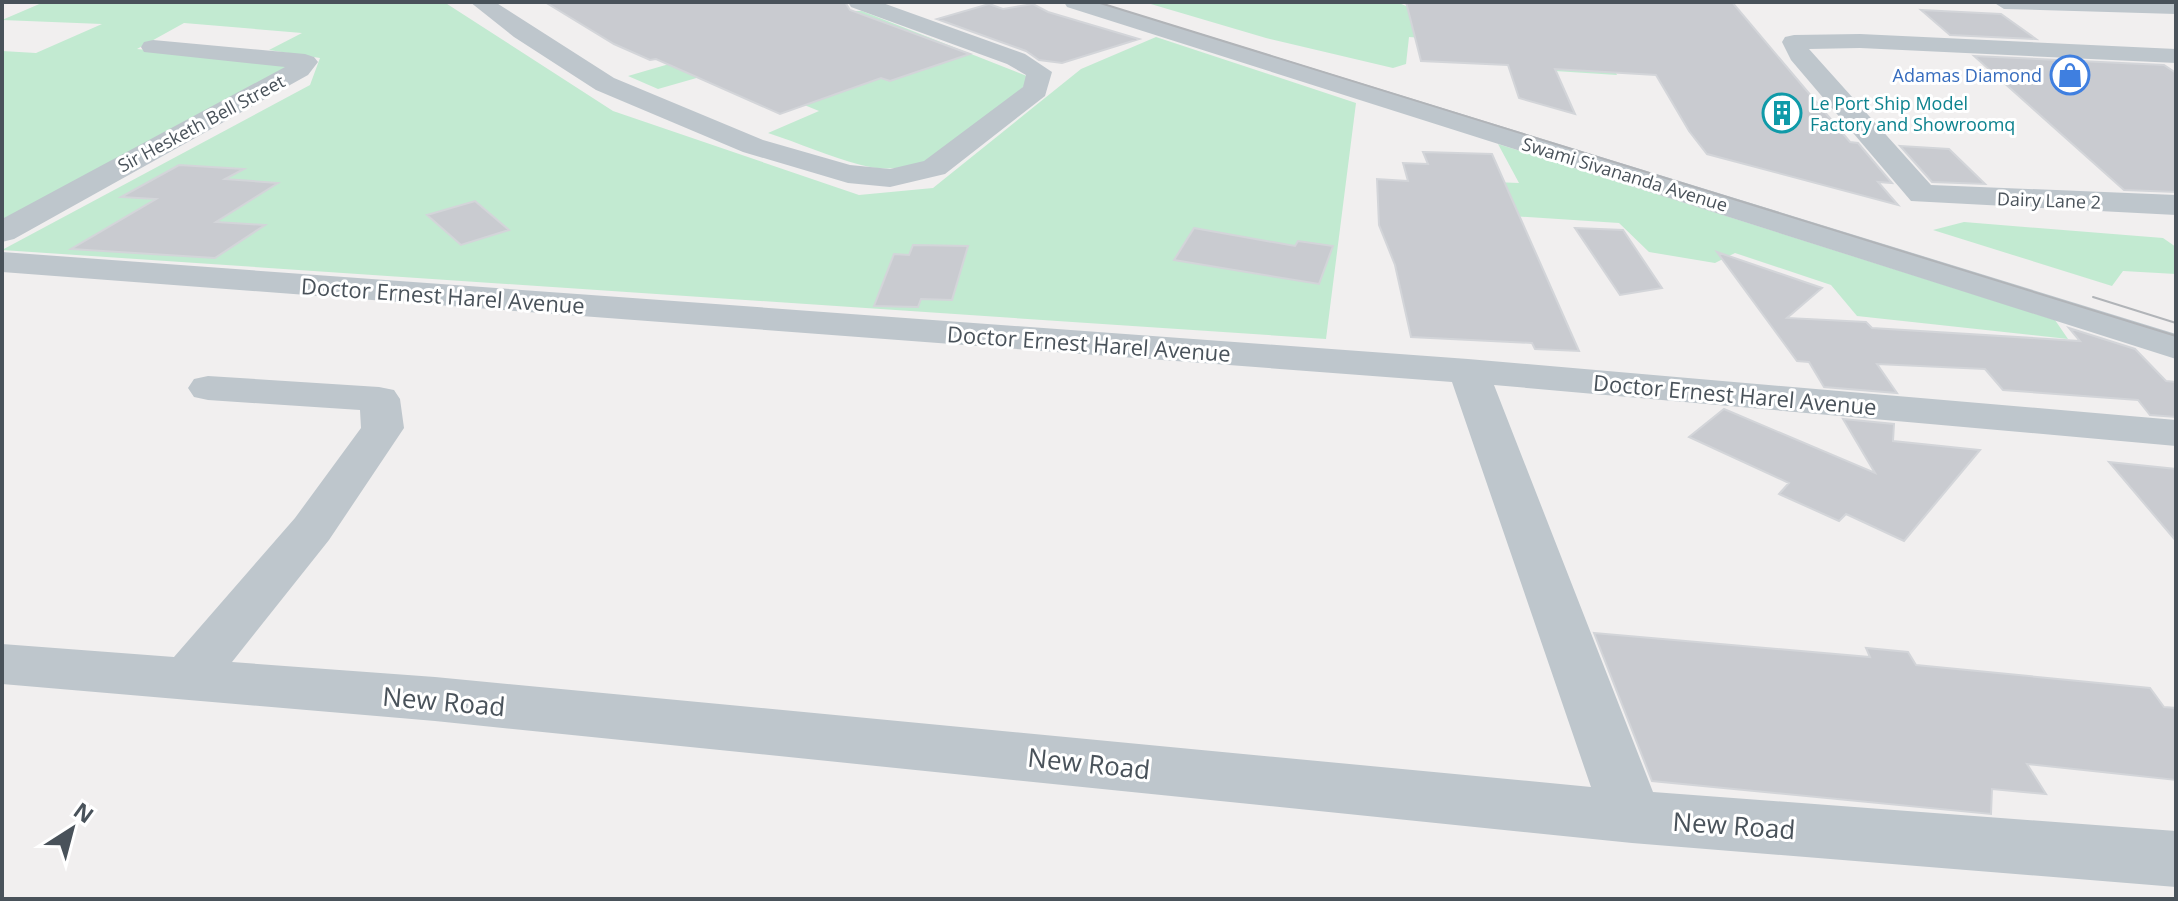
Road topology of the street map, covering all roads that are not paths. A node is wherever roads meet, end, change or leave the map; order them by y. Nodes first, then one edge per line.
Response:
1 (481, 2) edge
2 (859, 2) edge
3 (1075, 2) edge
4 (2004, 2) edge
5 (2079, 4) edge
6 (2176, 7) edge
7 (153, 47) dead end
8 (2176, 56) edge
9 (2176, 205) edge
10 (2, 232) edge
11 (2, 262) edge
12 (2176, 347) edge
13 (1468, 371) junction
14 (208, 388) dead end
15 (2176, 433) edge
16 (2, 664) edge
17 (187, 679) junction
18 (1632, 817) junction
19 (2176, 859) edge

1 - 2 street
3 - 12 street, Swami Sivananda Avenue
4 - 5 street
5 - 6 street
7 - 10 street, Sir Hesketh Bell Street
8 - 9 street, Dairy Lane 2
11 - 13 street, Doctor Ernest Harel Avenue
13 - 15 street, Doctor Ernest Harel Avenue
13 - 18 street
14 - 17 street
16 - 17 street, New Road
17 - 18 street, New Road
18 - 19 street, New Road

